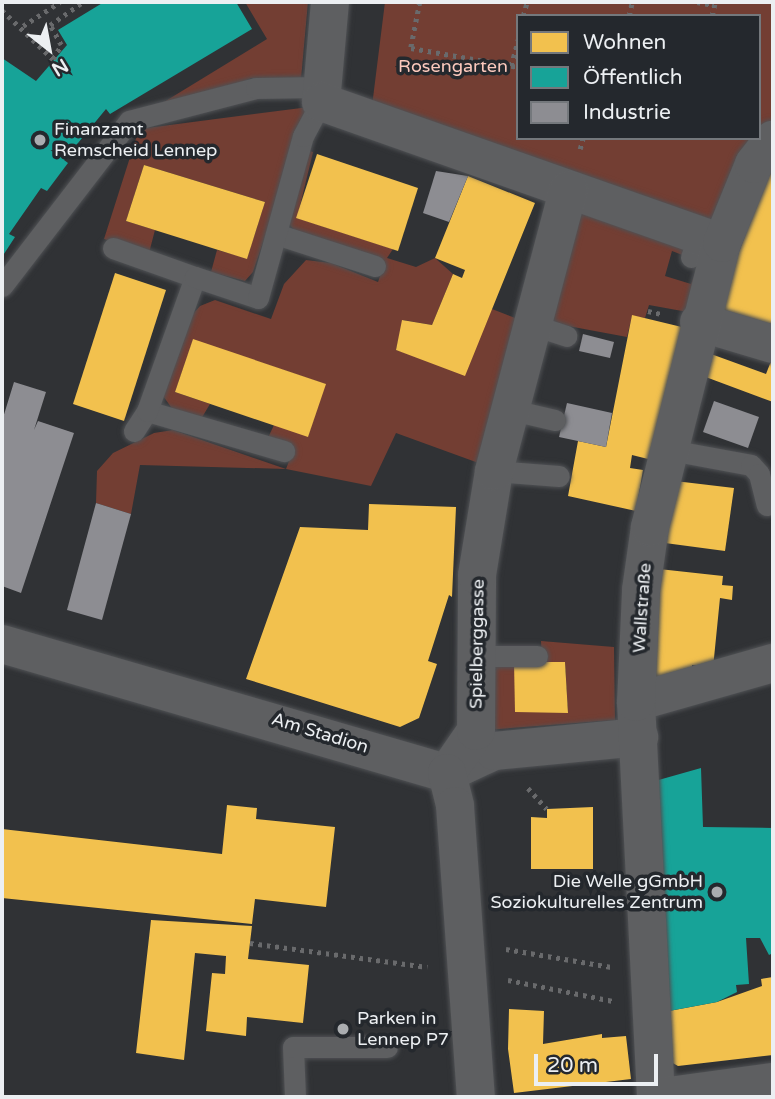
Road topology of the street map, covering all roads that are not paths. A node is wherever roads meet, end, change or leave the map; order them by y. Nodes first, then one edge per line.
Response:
1 (330, 2) edge
2 (320, 95) junction
3 (773, 140) edge
4 (568, 190) junction
5 (276, 234) junction
6 (704, 244) junction
7 (114, 248) dead end
8 (375, 266) dead end
9 (195, 277) junction
10 (2, 286) edge
11 (699, 322) junction
12 (773, 344) edge
13 (512, 410) junction
14 (148, 411) junction
15 (555, 420) dead end
16 (134, 431) dead end
17 (670, 450) junction
18 (284, 451) dead end
19 (494, 471) junction
20 (559, 477) dead end
21 (767, 505) dead end
22 (2, 644) edge
23 (474, 656) junction
24 (537, 656) dead end
25 (773, 663) edge
26 (637, 720) junction
27 (447, 773) junction
28 (387, 1048) dead end
29 (773, 1082) edge
30 (295, 1097) edge
31 (476, 1097) edge
32 (656, 1097) edge
33 (662, 1097) edge

1 - 2 street
2 - 4 street
2 - 5 lane
2 - 10 lane
3 - 6 street, Wallstraße
4 - 6 street
4 - 13 street, Spielberggasse
5 - 8 lane
5 - 9 lane
6 - 11 street, Wallstraße
7 - 9 lane
9 - 14 lane
11 - 12 street
11 - 17 street, Wallstraße
13 - 15 lane
13 - 19 street, Spielberggasse
14 - 16 lane
14 - 18 lane
17 - 21 lane
17 - 26 street, Wallstraße
19 - 20 lane
19 - 23 street, Spielberggasse
22 - 27 street, Am Stadion
23 - 24 lane
23 - 27 street, Spielberggasse
25 - 26 street
26 - 27 street
26 - 32 street, Wallstraße
27 - 31 street
28 - 30 lane
29 - 33 street

